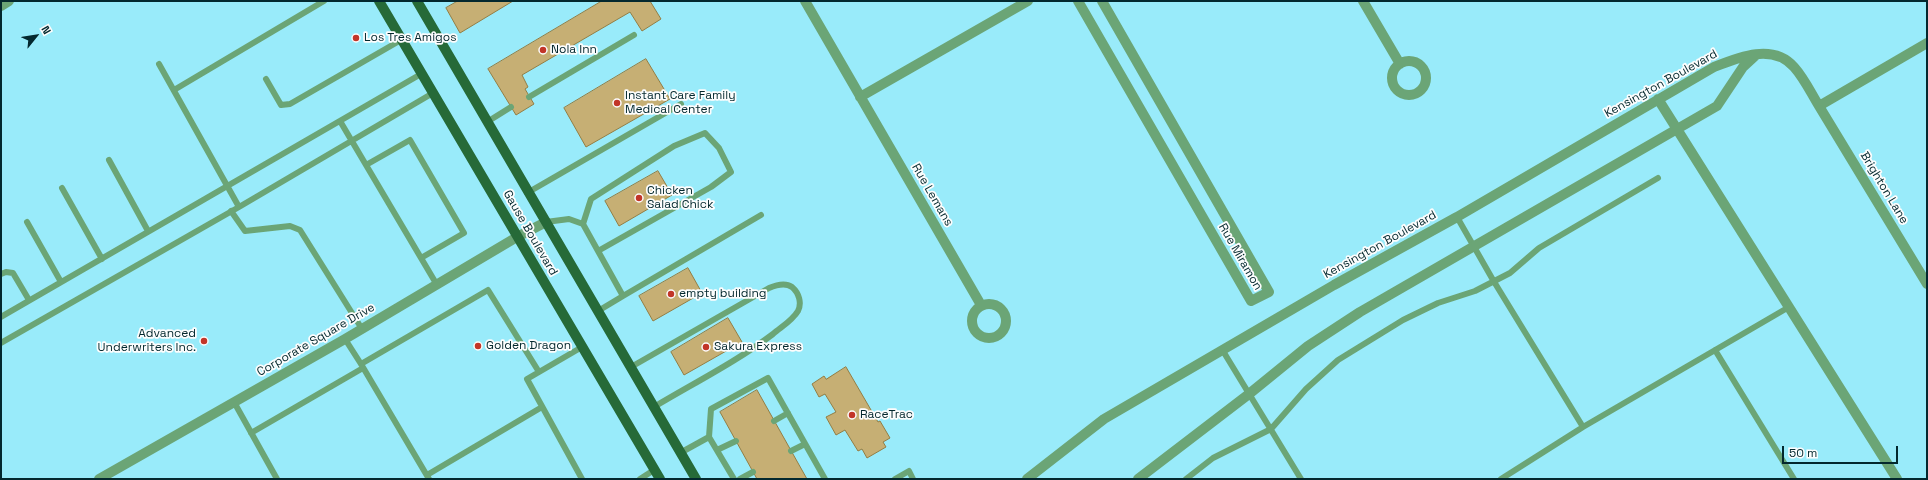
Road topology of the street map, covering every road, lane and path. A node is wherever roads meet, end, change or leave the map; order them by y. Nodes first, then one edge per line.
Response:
1 (9, 1) edge
2 (324, 1) edge
3 (379, 1) edge
4 (417, 1) edge
5 (804, 1) edge
6 (1028, 1) edge
7 (1078, 1) edge
8 (1102, 1) edge
9 (1363, 1) edge
10 (1, 6) edge
11 (634, 35) dead end
12 (401, 40) junction
13 (1927, 43) edge
14 (1756, 55) junction
15 (159, 64) dead end
16 (1400, 64) dead end
17 (421, 74) junction
18 (266, 79) dead end
19 (174, 90) junction
20 (433, 93) junction
21 (529, 97) dead end
22 (860, 97) junction
23 (1658, 99) junction
24 (681, 104) dead end
25 (1819, 106) junction
26 (511, 108) dead end
27 (340, 121) junction
28 (486, 122) junction
29 (1677, 130) junction
30 (351, 140) junction
31 (109, 160) dead end
32 (366, 165) junction
33 (1658, 178) dead end
34 (228, 185) junction
35 (62, 188) dead end
36 (527, 192) junction
37 (239, 207) junction
38 (231, 212) junction
39 (761, 215) dead end
40 (1457, 217) junction
41 (27, 222) dead end
42 (546, 222) junction
43 (583, 224) junction
44 (148, 231) junction
45 (517, 237) junction
46 (1475, 247) junction
47 (598, 251) junction
48 (102, 258) junction
49 (422, 258) junction
50 (1, 274) edge
51 (1493, 280) junction
52 (60, 282) junction
53 (1927, 284) edge
54 (437, 285) junction
55 (623, 296) junction
56 (29, 300) junction
57 (981, 305) dead end
58 (1789, 308) junction
59 (598, 311) junction
60 (1, 317) edge
61 (362, 329) junction
62 (345, 339) junction
63 (1, 343) edge
64 (582, 347) junction
65 (1715, 350) junction
66 (1223, 351) junction
67 (362, 366) junction
68 (631, 367) junction
69 (539, 372) junction
70 (1249, 394) junction
71 (234, 402) junction
72 (542, 406) junction
73 (654, 406) junction
74 (788, 414) junction
75 (774, 421) dead end
76 (1583, 428) junction
77 (1271, 429) junction
78 (251, 433) junction
79 (709, 436) junction
80 (736, 441) dead end
81 (805, 444) junction
82 (717, 450) junction
83 (791, 451) dead end
84 (680, 453) junction
85 (753, 472) dead end
86 (657, 475) edge
87 (428, 477) edge
88 (823, 478) edge
89 (98, 479) edge
90 (277, 479) edge
91 (582, 479) edge
92 (640, 479) edge
93 (696, 479) edge
94 (734, 479) edge
95 (740, 479) edge
96 (895, 479) edge
97 (914, 479) edge
98 (1027, 479) edge
99 (1138, 479) edge
100 (1186, 479) edge
101 (1302, 479) edge
102 (1501, 479) edge
103 (1794, 479) edge
104 (1897, 479) edge

1 - 10 street
2 - 19 lane
3 - 12 main road, Gause Boulevard
4 - 28 main road, Gause Boulevard
5 - 22 street, Rue Lemans
6 - 22 street
7 - 8 street, Rue Miramon
9 - 16 street
11 - 21 lane
12 - 17 main road, Gause Boulevard
12 - 18 lane
13 - 25 street
14 - 23 street, Kensington Boulevard
14 - 25 street, Kensington Boulevard
14 - 29 street
15 - 19 lane
17 - 20 main road, Gause Boulevard
17 - 27 lane
19 - 34 lane
20 - 30 lane
20 - 45 main road, Gause Boulevard
22 - 57 street, Rue Lemans
23 - 29 street
23 - 40 street, Kensington Boulevard
24 - 36 lane
25 - 53 street, Brighton Lane
26 - 28 lane
27 - 30 lane
27 - 34 lane
28 - 36 main road, Gause Boulevard
29 - 46 street
29 - 58 street
30 - 32 lane
30 - 37 lane
31 - 44 lane
32 - 49 lane
32 - 49 lane
33 - 51 lane
34 - 37 lane
34 - 44 lane
35 - 48 lane
36 - 42 main road, Gause Boulevard
37 - 38 lane
38 - 61 lane
38 - 63 lane
39 - 55 lane
40 - 46 lane
40 - 66 street, Kensington Boulevard
41 - 52 lane
42 - 43 lane
42 - 45 street, Corporate Square Drive
42 - 59 main road, Gause Boulevard
43 - 47 lane
43 - 47 lane
44 - 48 lane
45 - 54 street, Corporate Square Drive
45 - 64 main road, Gause Boulevard
46 - 51 lane
46 - 70 street
47 - 55 lane
48 - 52 lane
49 - 54 lane
50 - 56 lane
51 - 76 lane
51 - 77 lane
52 - 56 lane
54 - 61 street, Corporate Square Drive
55 - 59 lane
56 - 60 lane
58 - 65 lane
58 - 104 street
59 - 68 main road, Gause Boulevard
61 - 62 street, Corporate Square Drive
62 - 67 lane
62 - 71 street, Corporate Square Drive
64 - 69 lane
64 - 86 main road, Gause Boulevard
65 - 76 lane
65 - 103 lane
66 - 70 lane
66 - 98 street, Kensington Boulevard
67 - 69 lane
67 - 78 lane
67 - 87 lane
68 - 73 main road, Gause Boulevard
68 - 73 lane
69 - 72 lane
70 - 77 lane
70 - 99 street
71 - 78 lane
71 - 89 street, Corporate Square Drive
72 - 87 lane
72 - 91 lane
73 - 84 main road, Gause Boulevard
74 - 75 lane
74 - 79 lane
74 - 81 lane
76 - 102 lane
77 - 100 lane
77 - 101 lane
78 - 90 lane
79 - 82 lane
79 - 84 lane
80 - 82 lane
81 - 83 lane
81 - 88 lane
82 - 94 lane
84 - 93 main road, Gause Boulevard
85 - 95 lane
86 - 92 lane
96 - 97 lane

